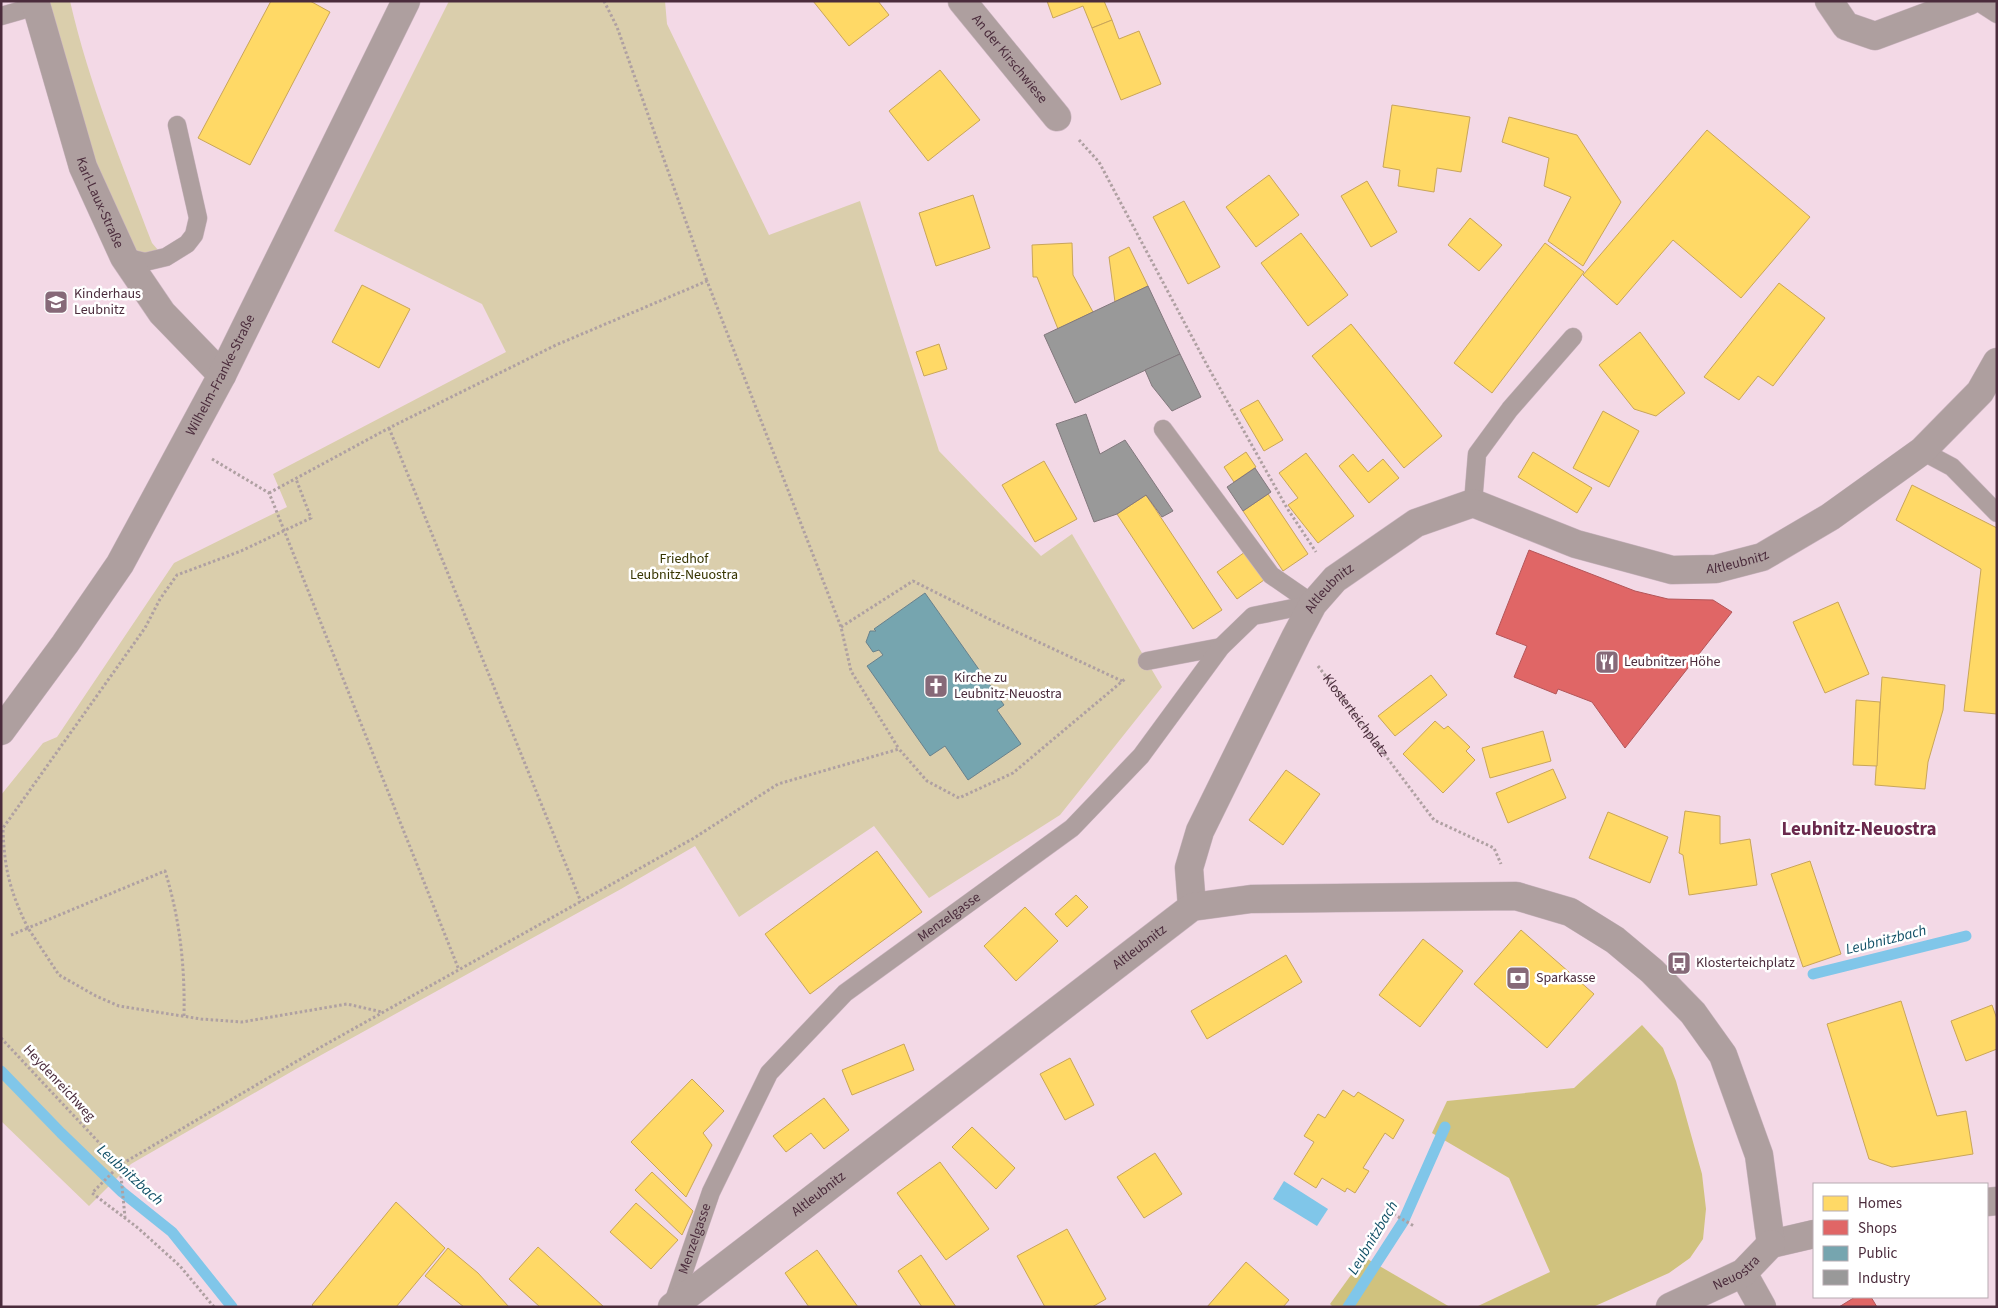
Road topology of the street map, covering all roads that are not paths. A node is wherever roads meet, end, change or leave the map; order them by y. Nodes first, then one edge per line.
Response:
1 (406, 1) edge
2 (962, 1) edge
3 (1829, 1) edge
4 (1969, 1) edge
5 (1977, 1) edge
6 (36, 4) edge
7 (1997, 14) edge
8 (1, 16) edge
9 (1057, 117) dead end
10 (177, 125) dead end
11 (124, 257) junction
12 (1573, 338) dead end
13 (1997, 362) edge
14 (222, 375) junction
15 (1163, 429) dead end
16 (1922, 451) junction
17 (1473, 503) junction
18 (1997, 512) edge
19 (1313, 604) junction
20 (1221, 647) junction
21 (1147, 661) road end
22 (1, 730) edge
23 (1192, 907) junction
24 (1813, 1234) edge
25 (1770, 1244) junction
26 (1743, 1273) junction
27 (672, 1307) edge
28 (1670, 1307) edge
29 (1762, 1307) edge

1 - 14 street, Wilhelm-Franke-Straße
2 - 9 street, An der Kirschwiese
3 - 4 street
5 - 7 lane
6 - 8 lane
6 - 11 street, Karl-Laux-Straße
10 - 11 lane
11 - 14 street, Karl-Laux-Straße
12 - 17 lane
13 - 16 street, Altleubnitz
14 - 22 street, Wilhelm-Franke-Straße
15 - 19 lane
16 - 17 street, Altleubnitz
16 - 18 lane
17 - 19 street, Altleubnitz
19 - 20 lane, Menzelgasse
19 - 23 street, Altleubnitz
20 - 21 lane
20 - 27 lane, Menzelgasse
23 - 25 street
23 - 27 street, Altleubnitz
24 - 25 street
25 - 26 street, Neuostra
26 - 28 street, Neuostra
26 - 29 street

